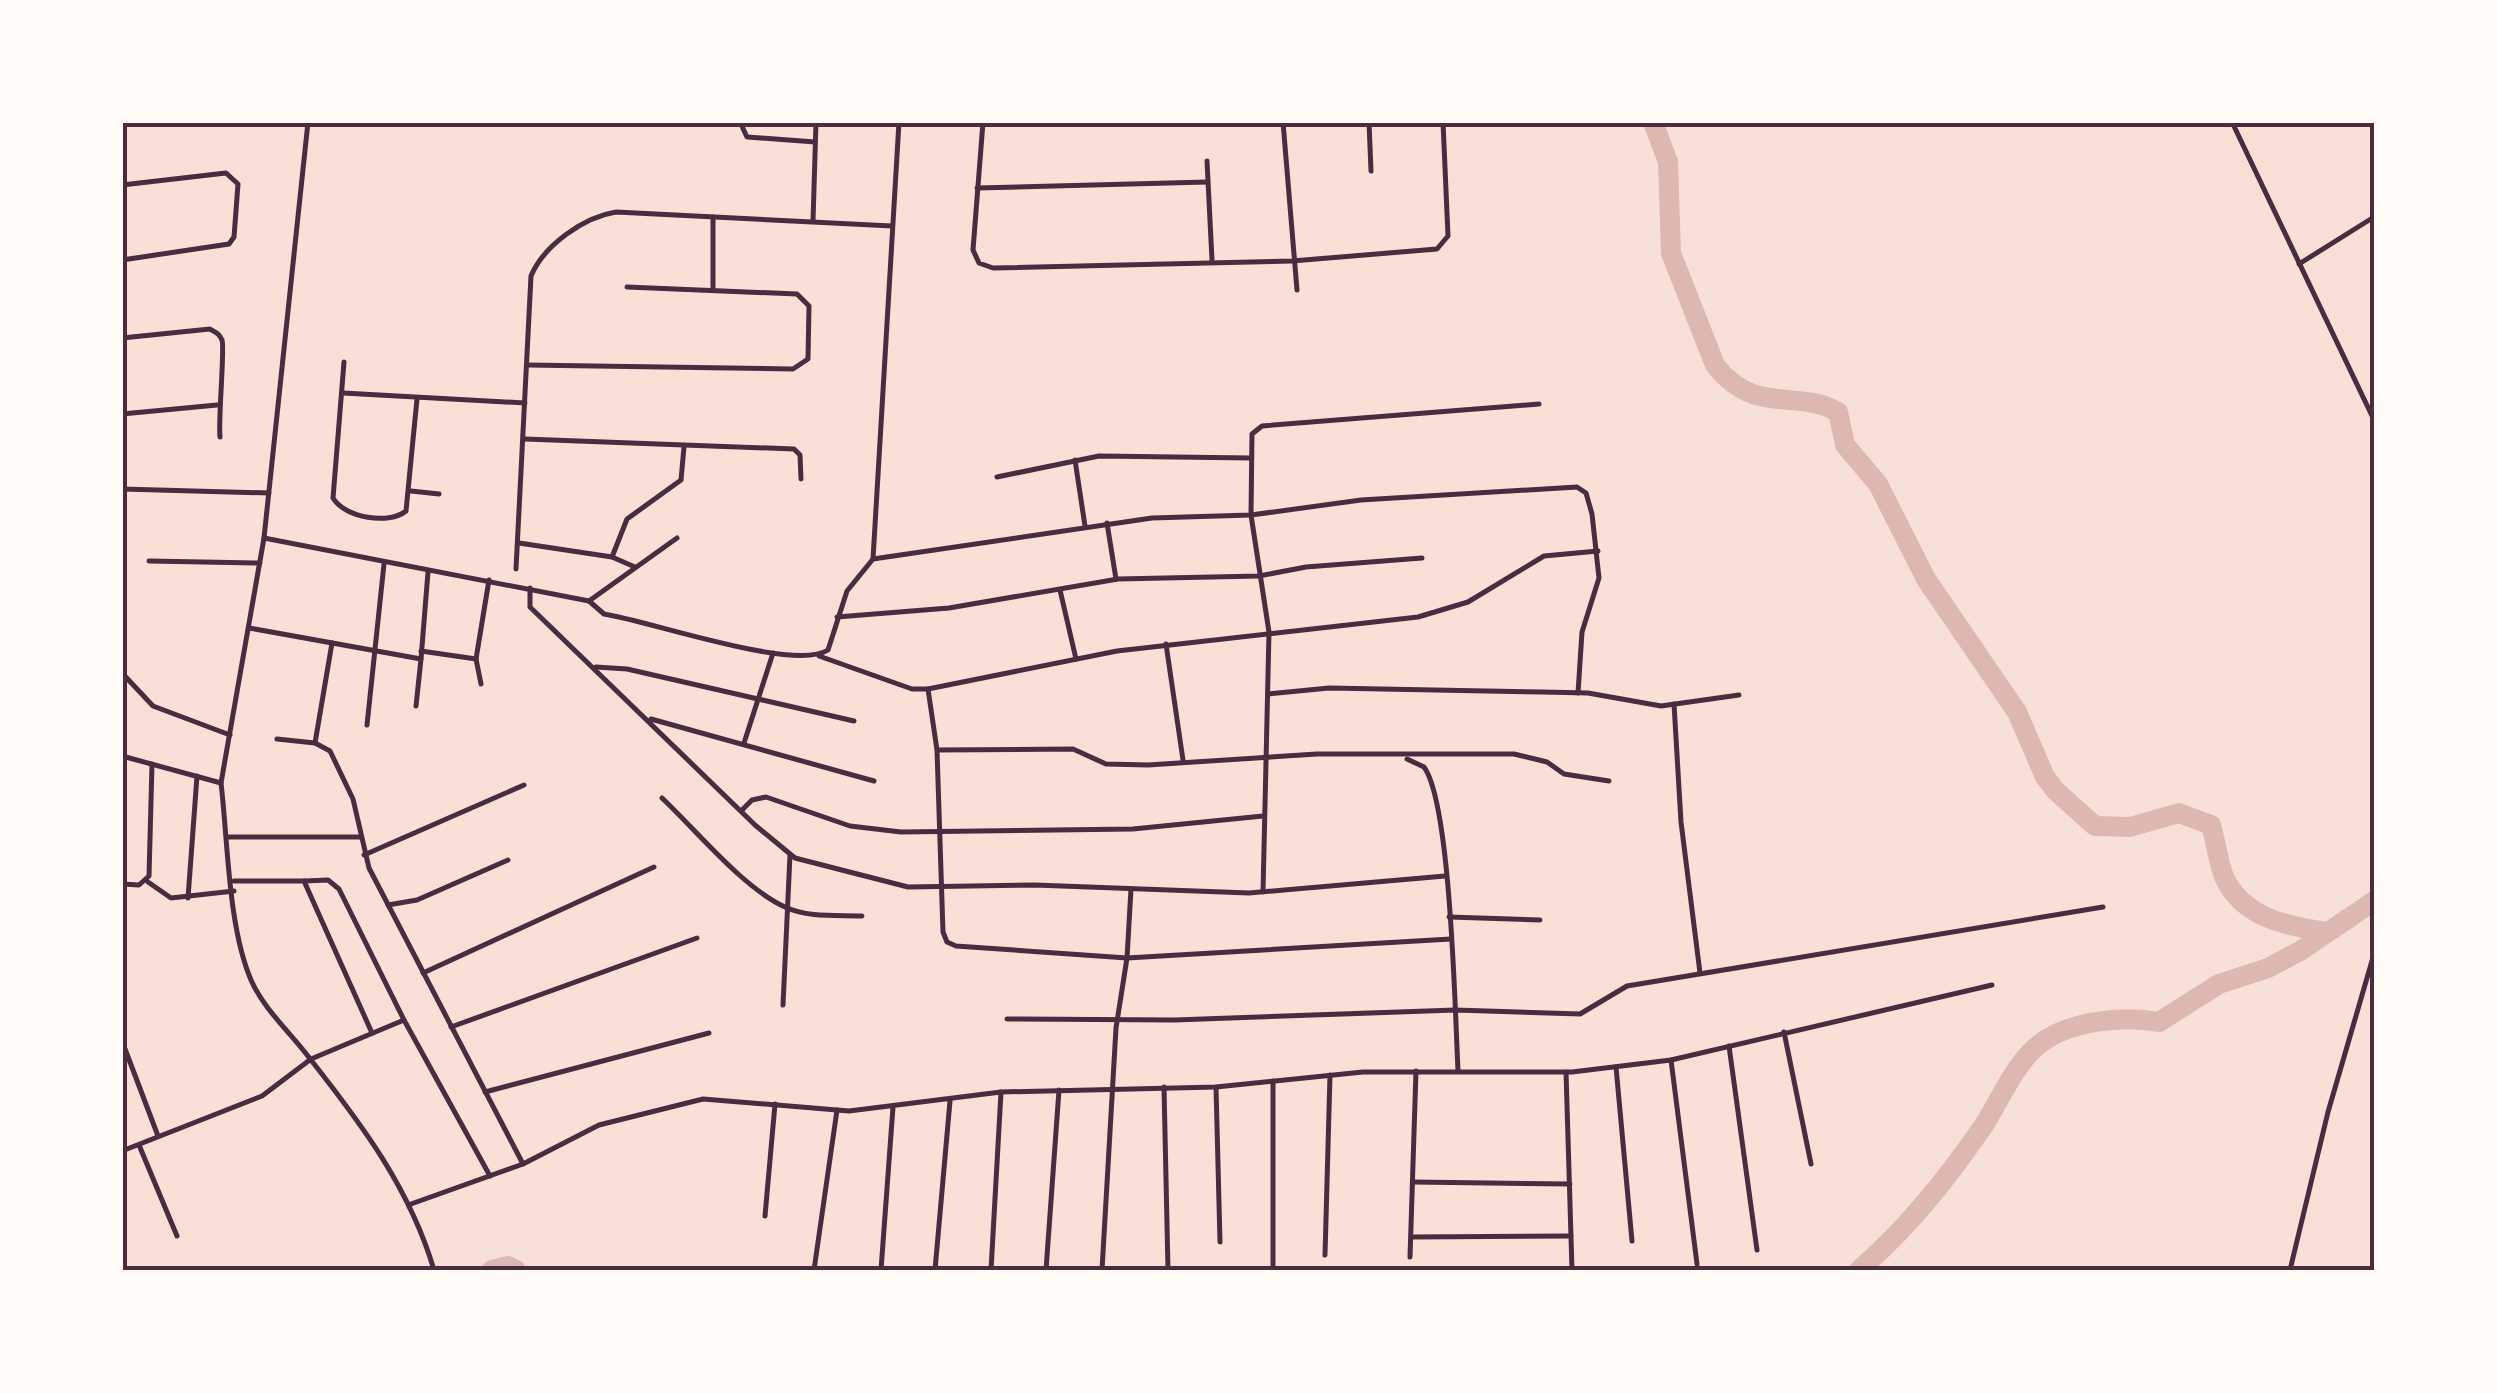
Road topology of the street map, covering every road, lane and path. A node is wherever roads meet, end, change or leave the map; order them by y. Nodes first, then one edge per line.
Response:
1 (308, 122) edge
2 (740, 122) edge
3 (816, 122) edge
4 (899, 122) edge
5 (983, 122) edge
6 (1283, 122) edge
7 (1368, 122) edge
8 (1443, 122) edge
9 (2232, 122) edge
10 (815, 142) junction
11 (1207, 161) dead end
12 (1371, 171) dead end
13 (1208, 182) junction
14 (122, 185) edge
15 (977, 188) junction
16 (2374, 216) edge
17 (713, 217) junction
18 (813, 221) junction
19 (892, 226) junction
20 (122, 260) edge
21 (1212, 260) junction
22 (1292, 261) junction
23 (2298, 264) junction
24 (627, 287) dead end
25 (712, 289) junction
26 (1296, 290) dead end
27 (122, 338) edge
28 (344, 362) dead end
29 (527, 366) junction
30 (342, 393) junction
31 (417, 399) junction
32 (525, 403) junction
33 (1539, 404) dead end
34 (217, 405) junction
35 (122, 414) edge
36 (2374, 420) edge
37 (220, 437) dead end
38 (525, 438) junction
39 (684, 447) junction
40 (1251, 458) junction
41 (1075, 460) junction
42 (997, 478) dead end
43 (801, 479) dead end
44 (122, 489) edge
45 (412, 492) junction
46 (269, 493) junction
47 (438, 494) dead end
48 (1251, 515) junction
49 (1107, 523) junction
50 (1085, 526) junction
51 (264, 538) junction
52 (677, 538) dead end
53 (520, 542) junction
54 (1598, 551) junction
55 (612, 557) junction
56 (1422, 558) dead end
57 (874, 559) junction
58 (150, 561) dead end
59 (260, 563) junction
60 (384, 564) junction
61 (635, 567) junction
62 (516, 569) dead end
63 (428, 570) junction
64 (1259, 576) junction
65 (1116, 579) junction
66 (489, 580) junction
67 (530, 588) junction
68 (1060, 590) junction
69 (589, 600) junction
70 (837, 617) junction
71 (249, 628) junction
72 (1268, 632) junction
73 (332, 643) junction
74 (1166, 644) junction
75 (374, 650) junction
76 (773, 652) junction
77 (421, 655) junction
78 (818, 656) junction
79 (1076, 658) junction
80 (476, 659) junction
81 (593, 666) junction
82 (122, 673) edge
83 (482, 684) dead end
84 (928, 689) junction
85 (1578, 693) junction
86 (1268, 694) junction
87 (1739, 695) dead end
88 (757, 702) junction
89 (1674, 704) junction
90 (416, 706) dead end
91 (648, 718) junction
92 (854, 721) dead end
93 (367, 726) dead end
94 (230, 735) junction
95 (277, 739) dead end
96 (315, 742) junction
97 (744, 744) junction
98 (937, 750) junction
99 (122, 756) edge
100 (1267, 756) junction
101 (1404, 758) junction
102 (1183, 760) junction
103 (152, 764) junction
104 (198, 776) junction
105 (874, 781) dead end
106 (1609, 781) dead end
107 (222, 783) junction
108 (524, 785) dead end
109 (662, 798) dead end
110 (742, 810) junction
111 (1264, 816) junction
112 (937, 831) junction
113 (228, 837) junction
114 (360, 837) junction
115 (790, 854) junction
116 (364, 855) junction
117 (508, 860) dead end
118 (654, 867) dead end
119 (1445, 876) junction
120 (147, 881) junction
121 (233, 881) junction
122 (304, 881) junction
123 (122, 884) edge
124 (938, 886) junction
125 (1131, 889) junction
126 (234, 891) junction
127 (1263, 892) junction
128 (188, 898) junction
129 (388, 905) junction
130 (2103, 907) dead end
131 (786, 908) junction
132 (862, 916) dead end
133 (1449, 917) junction
134 (1540, 920) dead end
135 (697, 938) dead end
136 (1451, 939) junction
137 (2374, 954) edge
138 (1128, 958) junction
139 (423, 973) junction
140 (1700, 973) junction
141 (1992, 985) dead end
142 (783, 1005) dead end
143 (1455, 1010) junction
144 (1118, 1018) junction
145 (1006, 1019) dead end
146 (404, 1020) junction
147 (451, 1027) junction
148 (1784, 1032) junction
149 (372, 1033) junction
150 (709, 1033) dead end
151 (122, 1040) edge
152 (1729, 1046) junction
153 (311, 1059) junction
154 (1672, 1060) junction
155 (1616, 1066) junction
156 (1458, 1070) junction
157 (1416, 1071) junction
158 (1566, 1072) junction
159 (1330, 1076) junction
160 (1274, 1081) junction
161 (1164, 1087) junction
162 (1216, 1087) junction
163 (1114, 1088) junction
164 (1059, 1090) junction
165 (485, 1092) junction
166 (1001, 1092) junction
167 (950, 1101) junction
168 (775, 1104) junction
169 (893, 1107) junction
170 (836, 1110) junction
171 (158, 1138) junction
172 (139, 1146) junction
173 (122, 1151) edge
174 (523, 1164) junction
175 (1810, 1164) dead end
176 (490, 1176) junction
177 (1412, 1182) junction
178 (1570, 1184) junction
179 (411, 1204) junction
180 (764, 1216) dead end
181 (177, 1236) dead end
182 (1571, 1236) junction
183 (1411, 1237) junction
184 (1632, 1241) dead end
185 (1220, 1242) dead end
186 (1757, 1250) dead end
187 (1325, 1255) dead end
188 (1410, 1257) dead end
189 (1697, 1264) dead end
190 (434, 1270) edge
191 (814, 1270) edge
192 (880, 1270) edge
193 (936, 1270) edge
194 (991, 1270) edge
195 (1046, 1270) edge
196 (1102, 1270) edge
197 (1168, 1270) edge
198 (1274, 1270) edge
199 (1572, 1270) edge
200 (2290, 1270) edge

1 - 46 street
2 - 10 street
3 - 10 street
4 - 19 street
5 - 15 street
6 - 22 street
7 - 12 street
8 - 22 street
9 - 23 street
10 - 18 street
11 - 13 street
13 - 15 street
13 - 21 street
14 - 20 street
15 - 21 street
16 - 23 street
17 - 18 street
17 - 25 street
17 - 29 street
18 - 19 street
19 - 57 street
21 - 22 street
22 - 26 street
23 - 36 street
24 - 25 street
25 - 29 street
27 - 34 street
28 - 30 street
29 - 32 street
30 - 31 street
30 - 45 street
31 - 32 street
31 - 45 street
32 - 38 street
33 - 40 street
34 - 35 street
34 - 37 street
38 - 39 street
38 - 53 street
39 - 43 street
39 - 55 street
40 - 41 street
40 - 48 street
41 - 42 street
41 - 50 street
44 - 46 street
45 - 47 street
46 - 51 street
48 - 49 street
48 - 54 street
48 - 64 street
49 - 50 street
49 - 65 street
50 - 57 street
51 - 59 street
51 - 60 street
52 - 61 street
53 - 55 street
53 - 62 street
54 - 72 street
54 - 85 street
55 - 61 street
56 - 64 street
57 - 70 street
58 - 59 street
59 - 71 street
60 - 63 street
60 - 75 street
61 - 69 street
63 - 66 street
63 - 77 street
64 - 65 street
64 - 72 street
65 - 68 street
66 - 67 street
66 - 80 street
67 - 69 street
67 - 81 street
68 - 70 street
68 - 79 street
69 - 76 street
70 - 78 street
71 - 73 street
71 - 94 street
72 - 74 street
72 - 86 street
73 - 75 street
73 - 96 street
74 - 79 street
74 - 102 street
75 - 77 street
75 - 93 street
76 - 78 street
76 - 88 street
77 - 80 street
77 - 90 street
78 - 84 street
79 - 84 street
80 - 83 street
81 - 88 street
81 - 91 street
82 - 94 street
84 - 98 street
85 - 86 street
85 - 89 street
86 - 100 street
87 - 89 street
88 - 92 street
88 - 97 street
89 - 140 street
91 - 97 street
91 - 110 street
94 - 107 street
95 - 96 street
96 - 114 street
97 - 105 street
98 - 102 street
98 - 112 street
99 - 103 street
100 - 101 street
100 - 102 street
100 - 111 street
101 - 106 street
101 - 119 street
103 - 104 street
103 - 120 street
104 - 107 street
104 - 128 street
107 - 113 street
108 - 116 street
109 - 131 street
110 - 112 street
110 - 115 street
111 - 112 street
111 - 127 street
112 - 124 street
113 - 114 street
113 - 121 street
114 - 116 street
115 - 124 street
115 - 131 street
116 - 129 street
117 - 129 street
118 - 139 street
119 - 127 street
119 - 133 street
120 - 123 street
120 - 128 street
121 - 122 street
121 - 126 street
122 - 146 street
122 - 149 street
124 - 125 street
124 - 138 street
125 - 127 street
125 - 138 street
126 - 128 street
126 - 153 street
129 - 139 street
130 - 140 street
131 - 132 street
131 - 142 street
133 - 134 street
133 - 136 street
135 - 147 street
136 - 138 street
136 - 143 street
137 - 200 street
138 - 144 street
139 - 147 street
140 - 143 street
141 - 148 street
143 - 144 street
143 - 156 street
144 - 145 street
144 - 163 street
146 - 149 street
146 - 176 street
147 - 165 street
148 - 152 street
148 - 175 street
149 - 153 street
150 - 165 street
151 - 171 street
152 - 154 street
152 - 186 street
153 - 171 street
153 - 179 street
154 - 155 street
154 - 189 street
155 - 158 street
155 - 184 street
156 - 157 street
156 - 158 street
157 - 159 street
157 - 177 street
158 - 178 street
159 - 160 street
159 - 187 street
160 - 162 street
160 - 198 street
161 - 162 street
161 - 163 street
161 - 197 street
162 - 185 street
163 - 164 street
163 - 196 street
164 - 166 street
164 - 195 street
165 - 174 street
166 - 167 street
166 - 194 street
167 - 169 street
167 - 193 street
168 - 170 street
168 - 174 street
168 - 180 street
169 - 170 street
169 - 192 street
170 - 191 street
171 - 172 street
172 - 173 street
172 - 181 street
174 - 176 street
176 - 179 street
177 - 178 street
177 - 183 street
178 - 182 street
179 - 190 street
182 - 183 street
182 - 199 street
183 - 188 street

